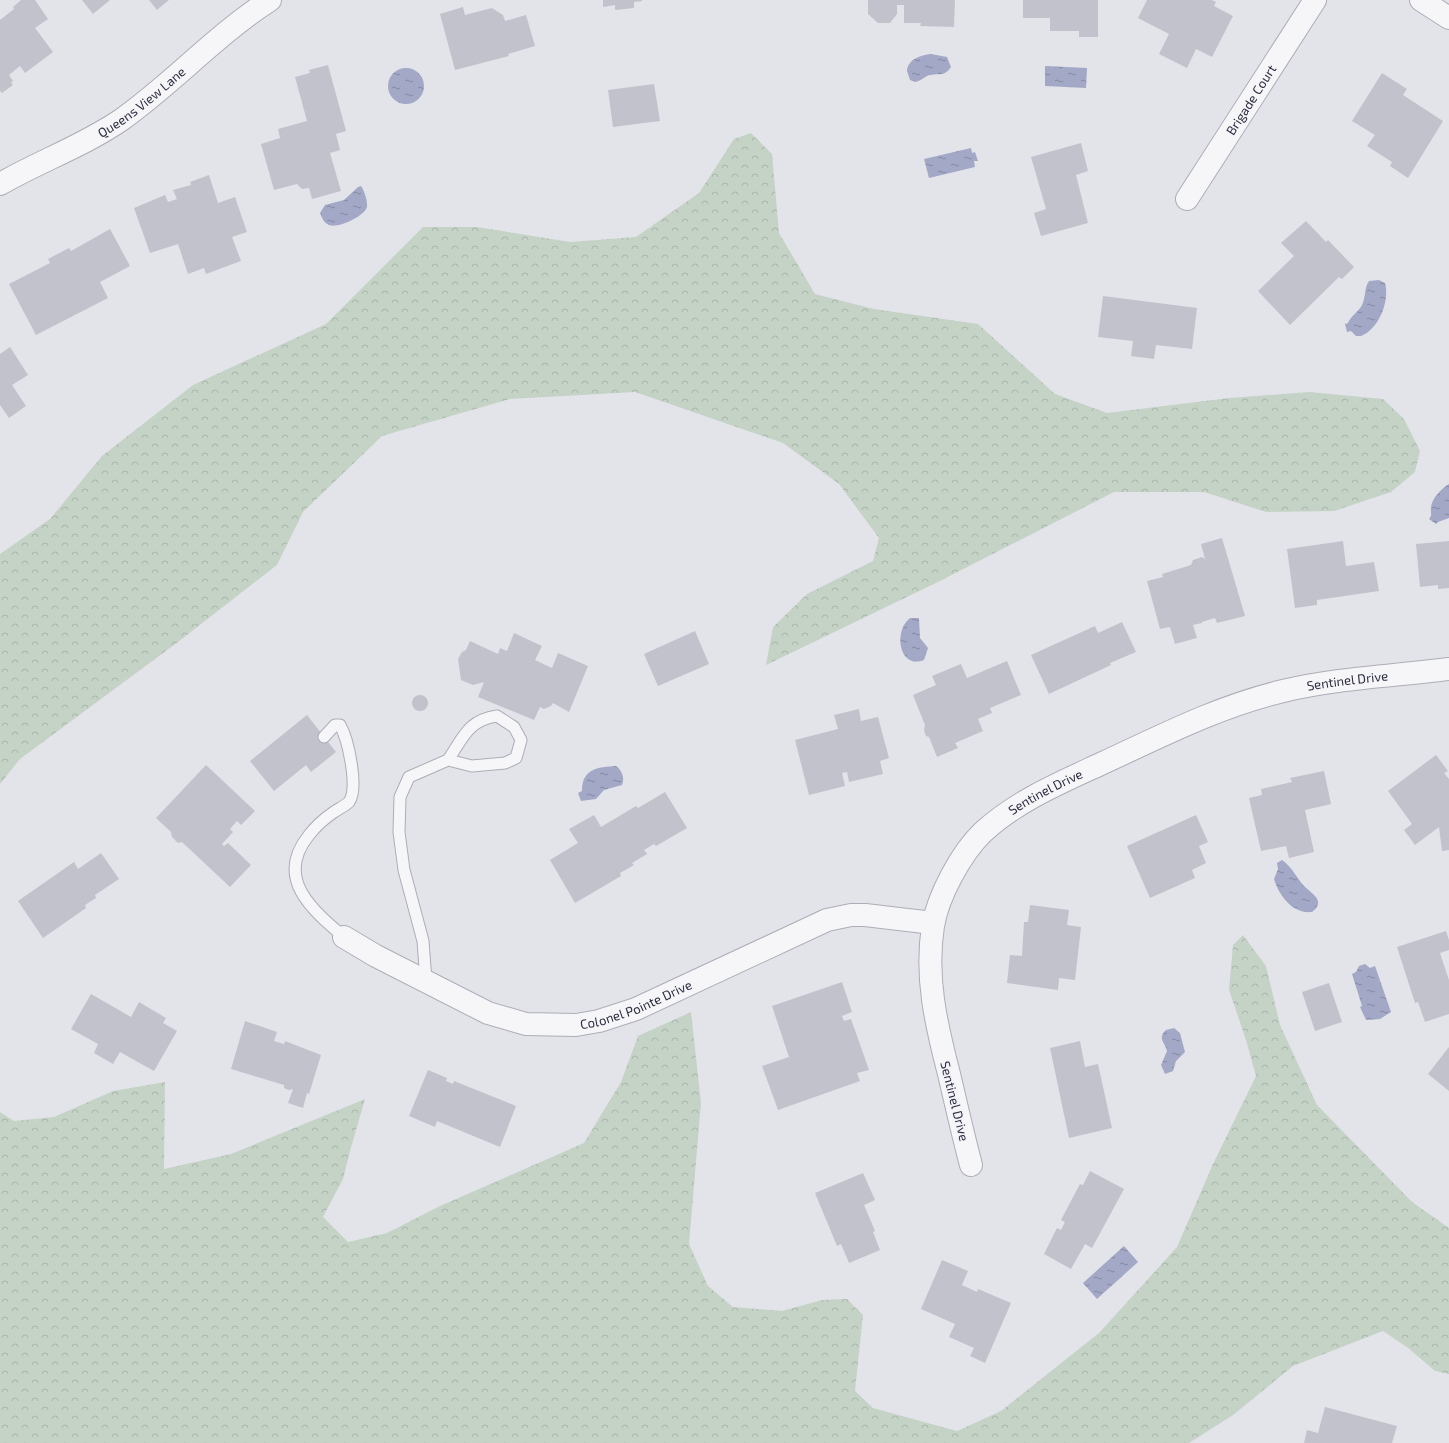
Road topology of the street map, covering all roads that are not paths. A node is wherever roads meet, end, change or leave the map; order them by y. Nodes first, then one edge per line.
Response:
1 (270, 0) edge
2 (1315, 0) edge
3 (1421, 0) edge
4 (1449, 18) edge
5 (0, 184) edge
6 (1187, 199) dead end
7 (1449, 669) edge
8 (324, 737) dead end
9 (448, 760) junction
10 (933, 924) junction
11 (344, 937) joint
12 (426, 981) junction
13 (971, 1165) dead end

1 - 5 street, Queens View Lane
2 - 6 street, Brigade Court
3 - 4 street
7 - 10 street, Sentinel Drive
8 - 11 lane
9 - 9 lane
9 - 12 lane
10 - 12 street, Colonel Pointe Drive
10 - 13 street, Sentinel Drive
11 - 12 street, Colonel Pointe Drive

